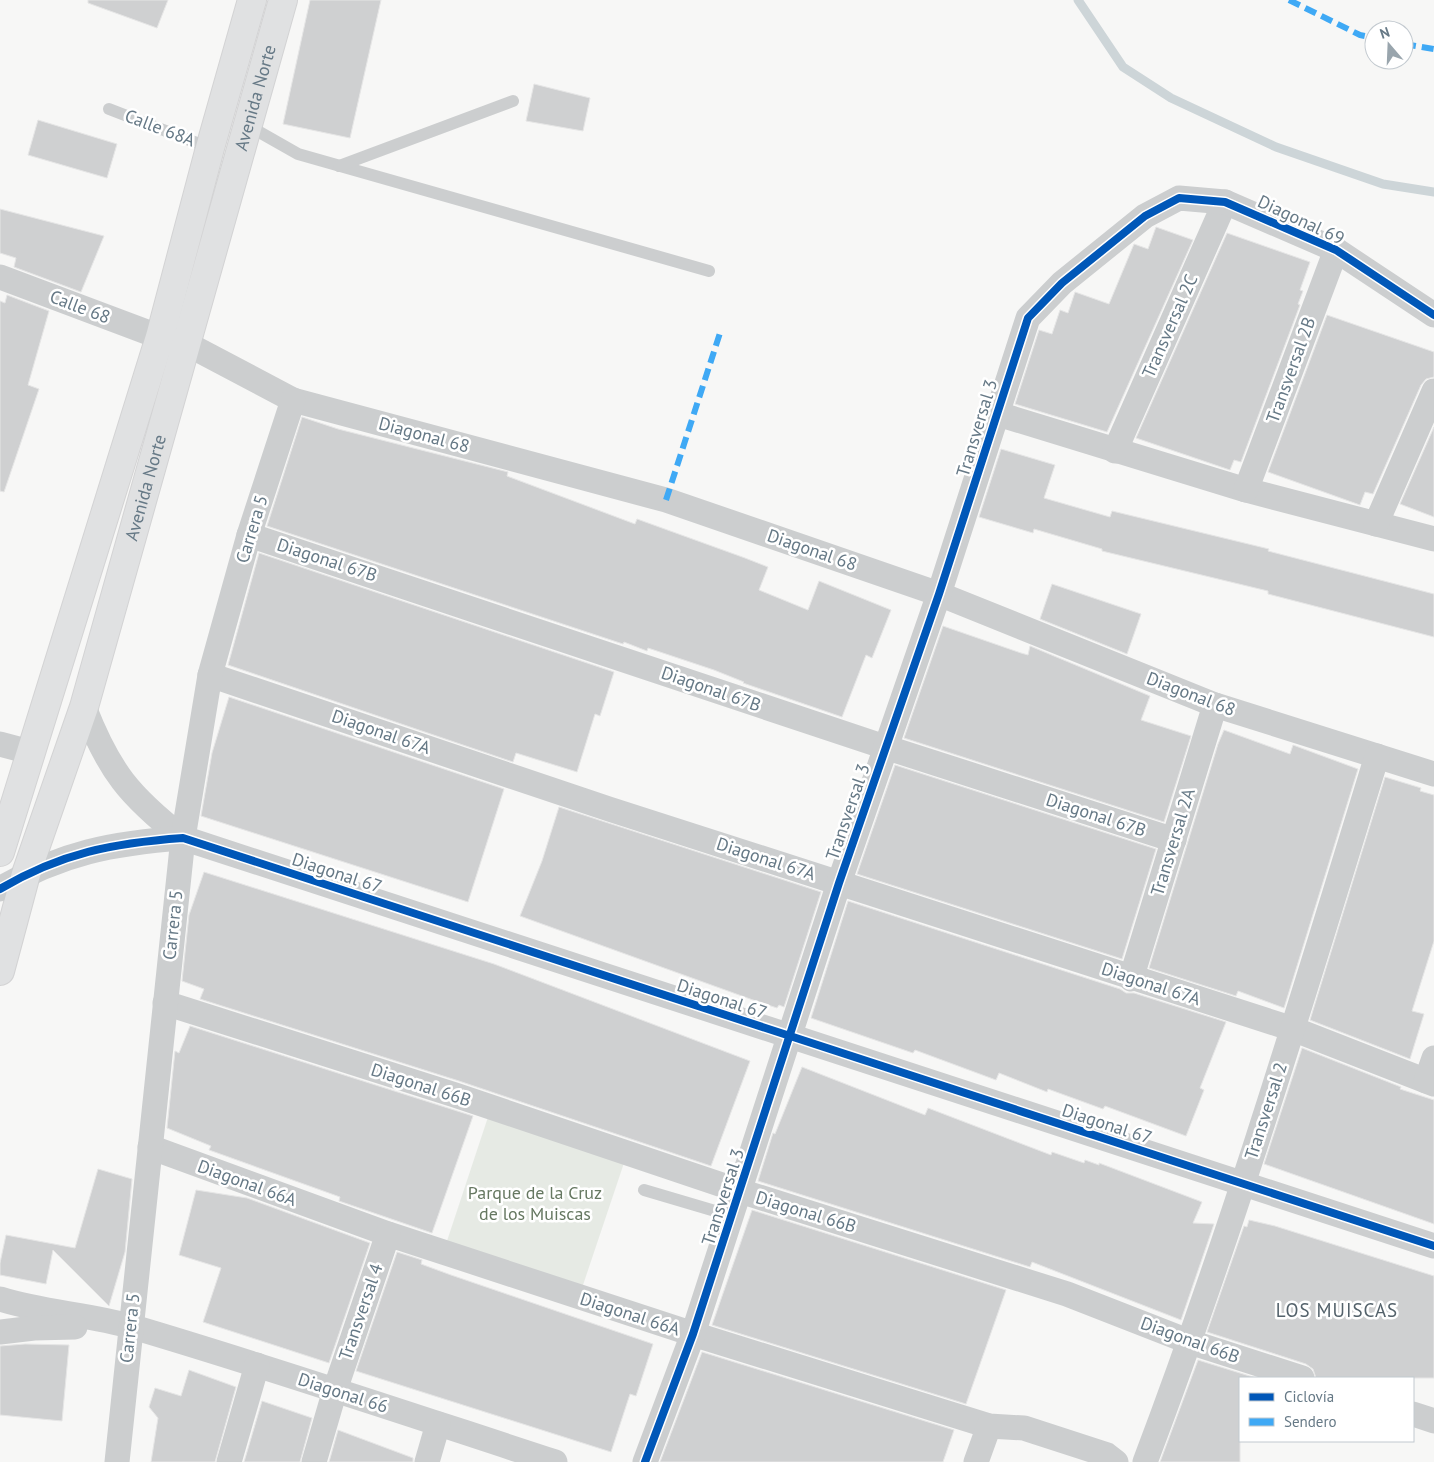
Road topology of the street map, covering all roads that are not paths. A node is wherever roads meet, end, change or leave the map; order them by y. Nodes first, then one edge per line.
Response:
1 (252, 0) edge
2 (283, 0) edge
3 (513, 101) dead end
4 (109, 109) dead end
5 (247, 125) junction
6 (210, 148) junction
7 (339, 166) junction
8 (1225, 202) junction
9 (1145, 216) joint
10 (1336, 250) junction
11 (709, 270) dead end
12 (0, 277) edge
13 (1434, 315) edge
14 (160, 337) junction
15 (187, 344) junction
16 (1434, 391) edge
17 (293, 400) junction
18 (998, 414) junction
19 (1115, 451) junction
20 (1246, 490) junction
21 (1376, 524) junction
22 (249, 535) junction
23 (1434, 540) edge
24 (939, 594) junction
25 (210, 675) junction
26 (1215, 705) junction
27 (84, 707) junction
28 (0, 744) edge
29 (885, 747) junction
30 (30, 752) junction
31 (1377, 756) junction
32 (1434, 774) edge
33 (183, 838) junction
34 (1174, 840) junction
35 (0, 852) edge
36 (26, 874) junction
37 (840, 883) junction
38 (0, 889) edge
39 (0, 971) edge
40 (1131, 978) junction
41 (165, 1003) junction
42 (1292, 1029) junction
43 (790, 1037) junction
44 (1431, 1074) edge
45 (150, 1147) junction
46 (1242, 1184) junction
47 (644, 1190) dead end
48 (740, 1191) junction
49 (732, 1216) junction
50 (388, 1234) junction
51 (1434, 1246) edge
52 (0, 1299) edge
53 (130, 1326) junction
54 (0, 1332) edge
55 (694, 1334) junction
56 (1190, 1342) junction
57 (257, 1365) junction
58 (1299, 1377) edge
59 (335, 1390) junction
60 (1414, 1414) edge
61 (1434, 1421) edge
62 (438, 1424) junction
63 (989, 1426) junction
64 (529, 1458) edge
65 (116, 1462) edge
66 (229, 1462) edge
67 (314, 1462) edge
68 (428, 1462) edge
69 (555, 1462) edge
70 (646, 1462) edge
71 (976, 1462) edge
72 (1116, 1462) edge
73 (1145, 1462) edge

1 - 6 main road, Avenida Norte
2 - 5 main road, Avenida Norte
3 - 7 lane
4 - 6 lane, Calle 68A
5 - 7 lane
5 - 15 main road, Avenida Norte
6 - 14 main road, Avenida Norte
7 - 11 lane
8 - 9 street, Diagonal 69
8 - 10 street, Diagonal 69
8 - 19 street, Transversal 2C
9 - 18 street, Transversal 3
10 - 13 street, Diagonal 69
10 - 20 street, Transversal 2B
12 - 14 street, Calle 68
14 - 30 main road, Avenida Norte
15 - 17 street, Diagonal 68
15 - 27 main road, Avenida Norte
16 - 21 street
17 - 22 street, Carrera 5
17 - 24 street, Diagonal 68
18 - 19 street
18 - 24 street, Transversal 3
19 - 20 street
20 - 21 street
21 - 23 street
22 - 25 street, Carrera 5
22 - 29 street, Diagonal 67B
24 - 26 street, Diagonal 68
24 - 29 street, Transversal 3
25 - 33 street, Carrera 5
25 - 37 street, Diagonal 67A
26 - 31 street, Diagonal 68
26 - 34 street, Transversal 2A
27 - 33 street
27 - 36 main road, Avenida Norte
28 - 30 street
29 - 34 street, Diagonal 67B
29 - 37 street, Transversal 3
30 - 35 main road, Avenida Norte
31 - 32 street, Diagonal 68
31 - 42 street, Transversal 2
33 - 36 street, Diagonal 67
33 - 41 street, Carrera 5
33 - 43 street, Diagonal 67
34 - 40 street, Transversal 2A
36 - 38 street, Diagonal 67
36 - 39 main road, Avenida Norte
37 - 40 street, Diagonal 67A
37 - 43 street, Transversal 3
40 - 42 street, Diagonal 67A
41 - 45 street, Carrera 5
41 - 48 street, Diagonal 66B
42 - 44 street, Diagonal 67A
42 - 46 street, Transversal 2
43 - 46 street, Diagonal 67
43 - 48 street, Transversal 3
45 - 50 street, Diagonal 66A
45 - 53 street, Carrera 5
46 - 51 street, Diagonal 67
46 - 56 street, Transversal 2
47 - 49 lane
48 - 49 street, Transversal 3
48 - 56 street, Diagonal 66B
49 - 55 street, Transversal 3
50 - 55 street, Diagonal 66A
50 - 59 street, Transversal 4
52 - 53 street, Diagonal 66
53 - 54 street, Diagonal 66
53 - 57 street, Diagonal 66
53 - 65 street, Carrera 5
55 - 63 street, Diagonal 66A
55 - 70 street, Transversal 3
56 - 58 street, Diagonal 66B
56 - 73 street, Transversal 2
57 - 59 street, Diagonal 66
57 - 66 street
59 - 62 street, Diagonal 66
59 - 67 street, Transversal 4
60 - 61 street
62 - 64 street, Diagonal 66
62 - 68 street
63 - 71 street
63 - 72 street, Diagonal 66A
64 - 69 street, Diagonal 66

